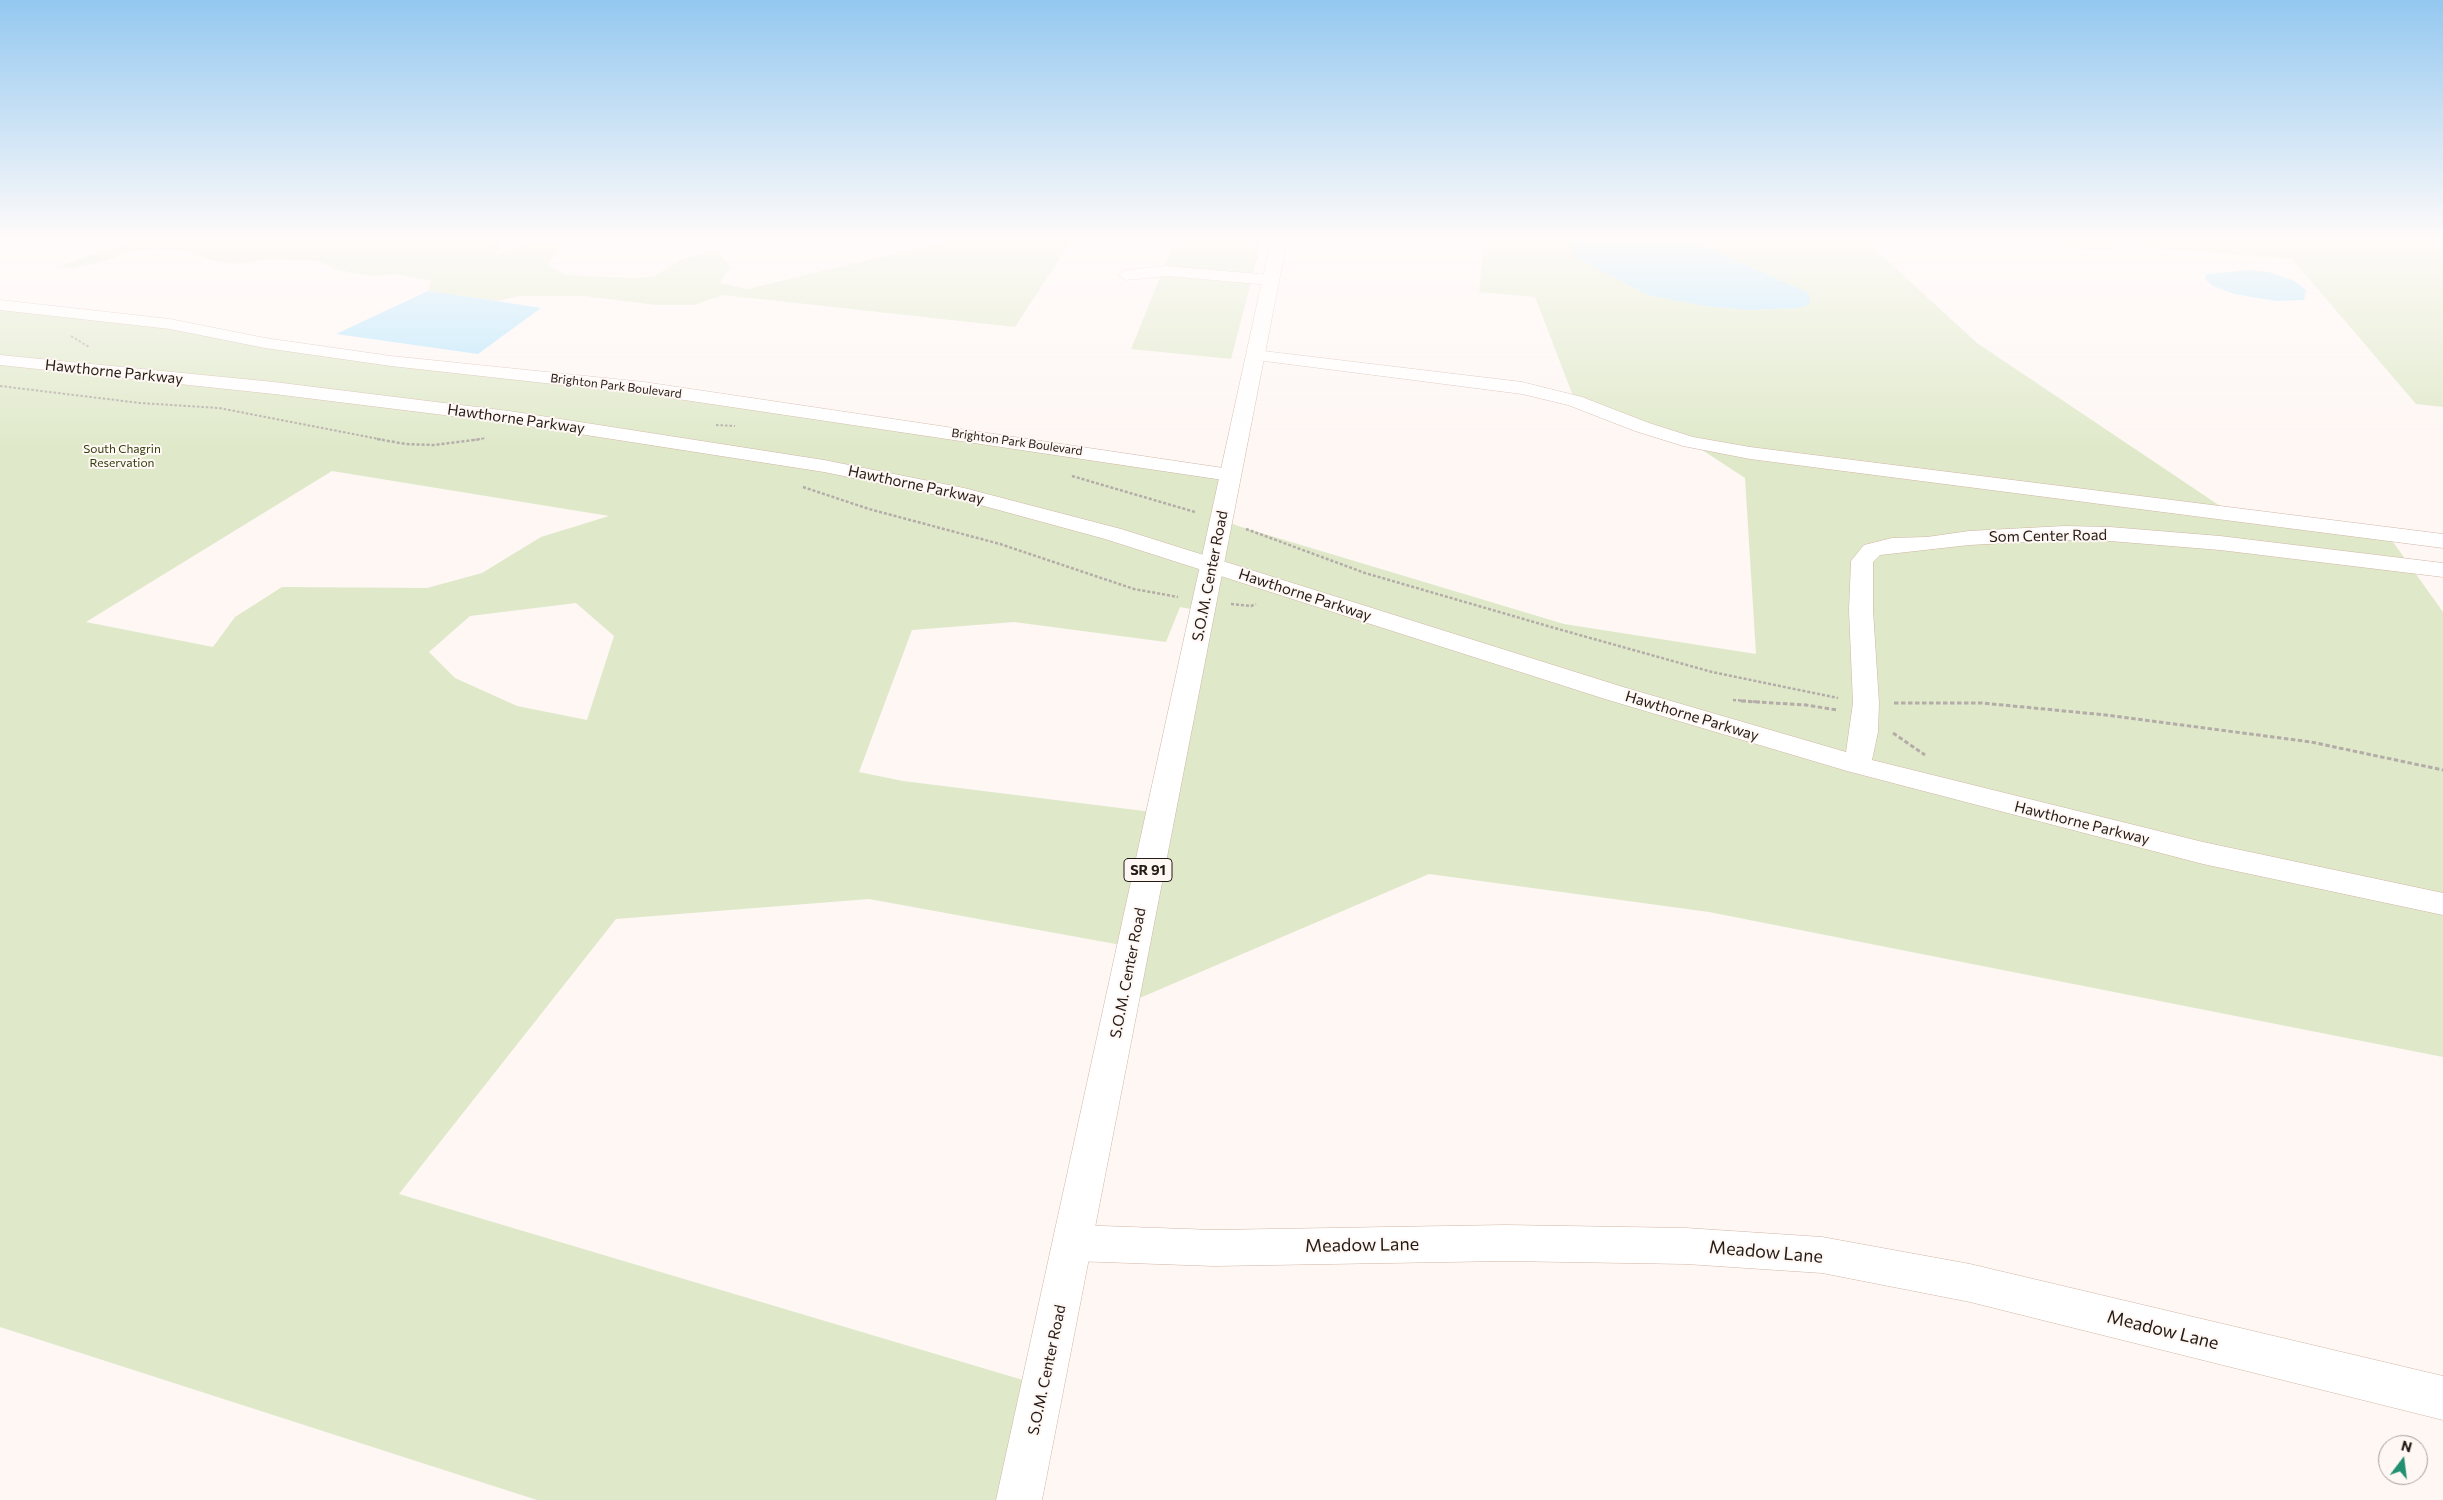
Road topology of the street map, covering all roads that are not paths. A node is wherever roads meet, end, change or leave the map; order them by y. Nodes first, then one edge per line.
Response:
1 (45, 310) edge
2 (1264, 310) edge
3 (1255, 356) junction
4 (0, 360) edge
5 (1230, 474) junction
6 (2443, 541) edge
7 (1212, 565) junction
8 (2443, 570) edge
9 (1857, 764) junction
10 (2443, 904) edge
11 (1074, 1242) junction
12 (2443, 1398) edge
13 (1019, 1500) edge

1 - 5 street, Brighton Park Boulevard
2 - 3 street, S.O.M. Center Road / SR 91
3 - 5 street, S.O.M. Center Road / SR 91
3 - 6 street
4 - 7 street, Hawthorne Parkway
5 - 7 street, S.O.M. Center Road / SR 91
7 - 9 street, Hawthorne Parkway
7 - 11 street, S.O.M. Center Road / SR 91
8 - 9 street, Som Center Road
9 - 10 street, Hawthorne Parkway
11 - 12 street, Meadow Lane
11 - 13 street, S.O.M. Center Road / SR 91

